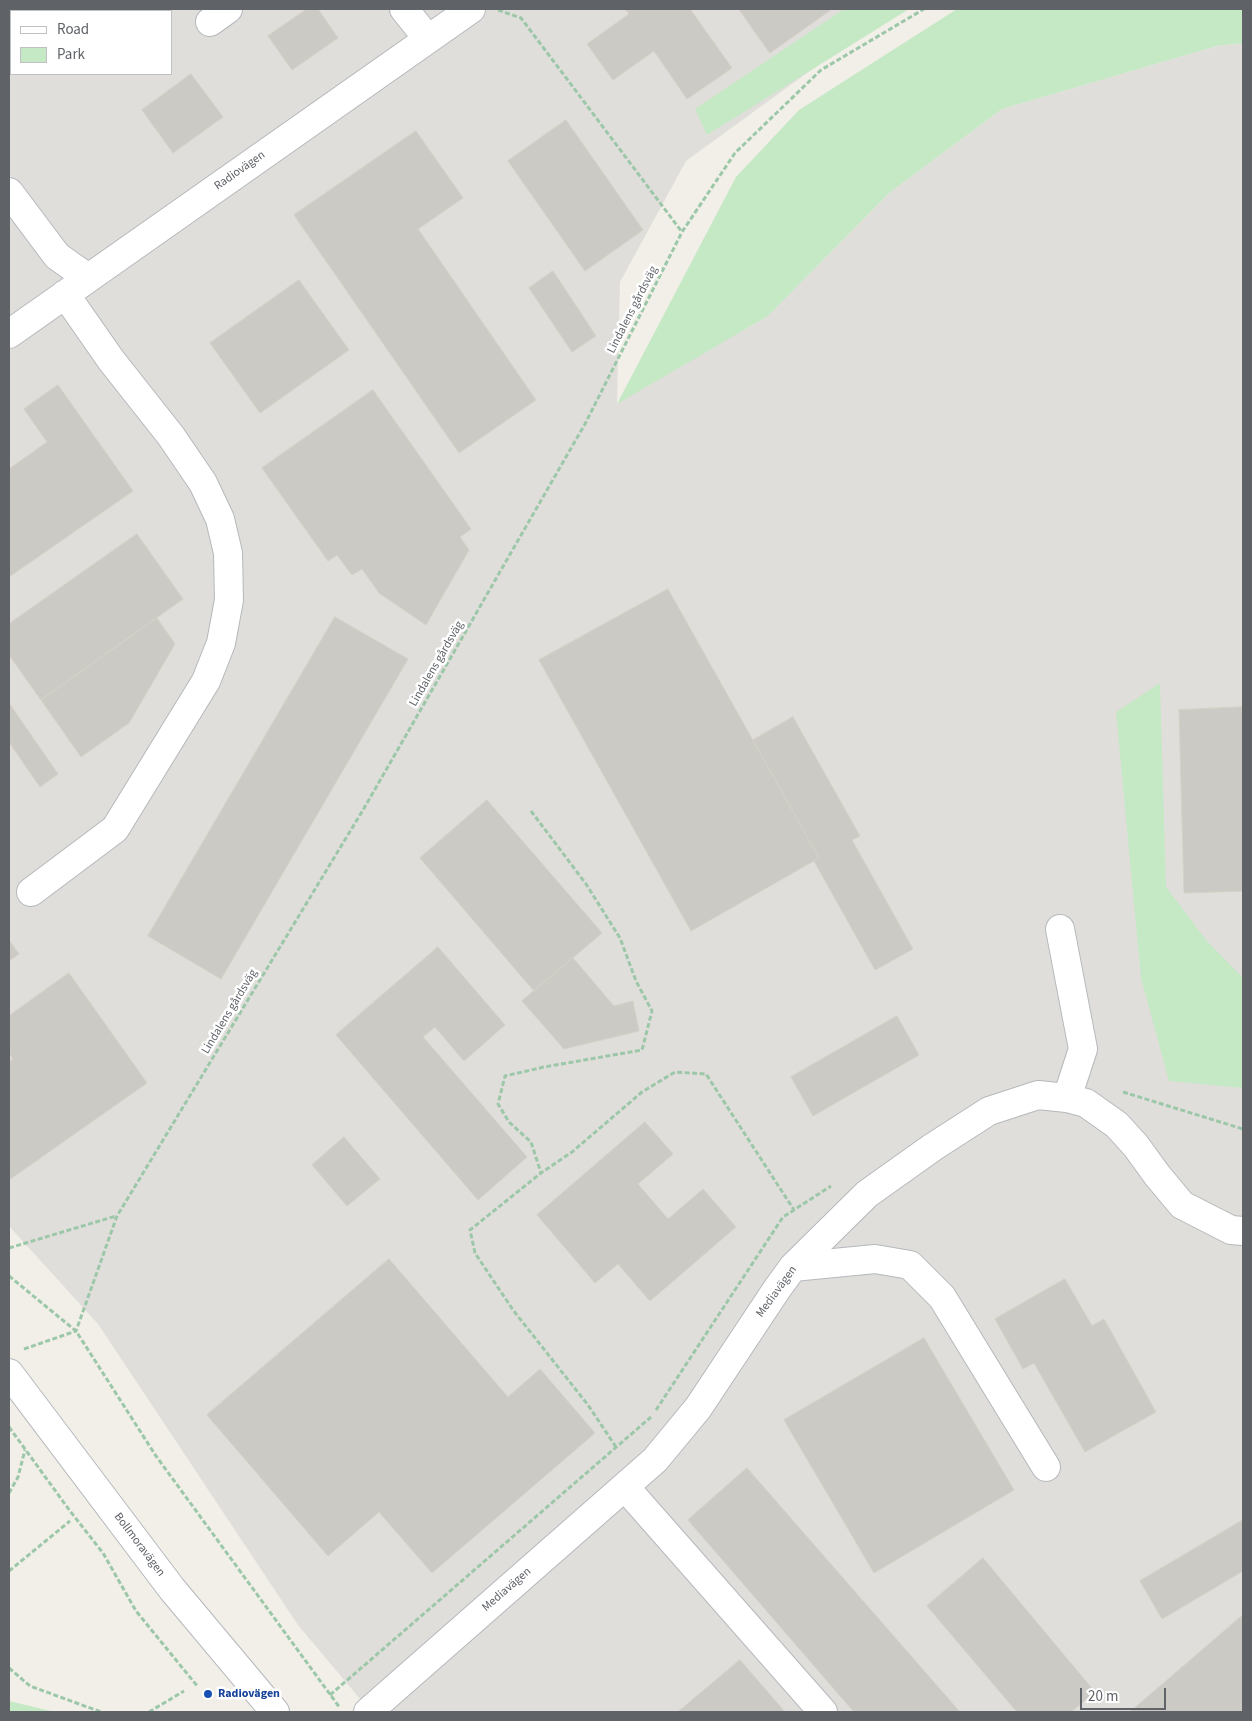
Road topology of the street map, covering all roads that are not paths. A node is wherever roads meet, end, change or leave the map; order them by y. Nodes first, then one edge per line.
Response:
1 (404, 9) edge
2 (471, 9) edge
3 (428, 39) junction
4 (9, 192) edge
5 (88, 278) junction
6 (65, 294) junction
7 (9, 334) edge
8 (31, 892) dead end
9 (1060, 929) dead end
10 (1066, 1098) junction
11 (1243, 1230) edge
12 (793, 1267) junction
13 (13, 1362) edge
14 (1046, 1467) dead end
15 (625, 1487) junction
16 (275, 1712) edge
17 (368, 1712) edge
18 (823, 1712) edge

1 - 3 street
2 - 3 street, Radiovägen
3 - 5 street, Radiovägen
4 - 5 street
5 - 6 street, Radiovägen
6 - 7 street, Radiovägen
6 - 8 street
9 - 10 street
10 - 11 street, Mediavägen
10 - 12 street, Mediavägen
12 - 14 street
12 - 15 street, Mediavägen
13 - 16 street, Bollmoravägen
15 - 17 street, Mediavägen
15 - 18 street

